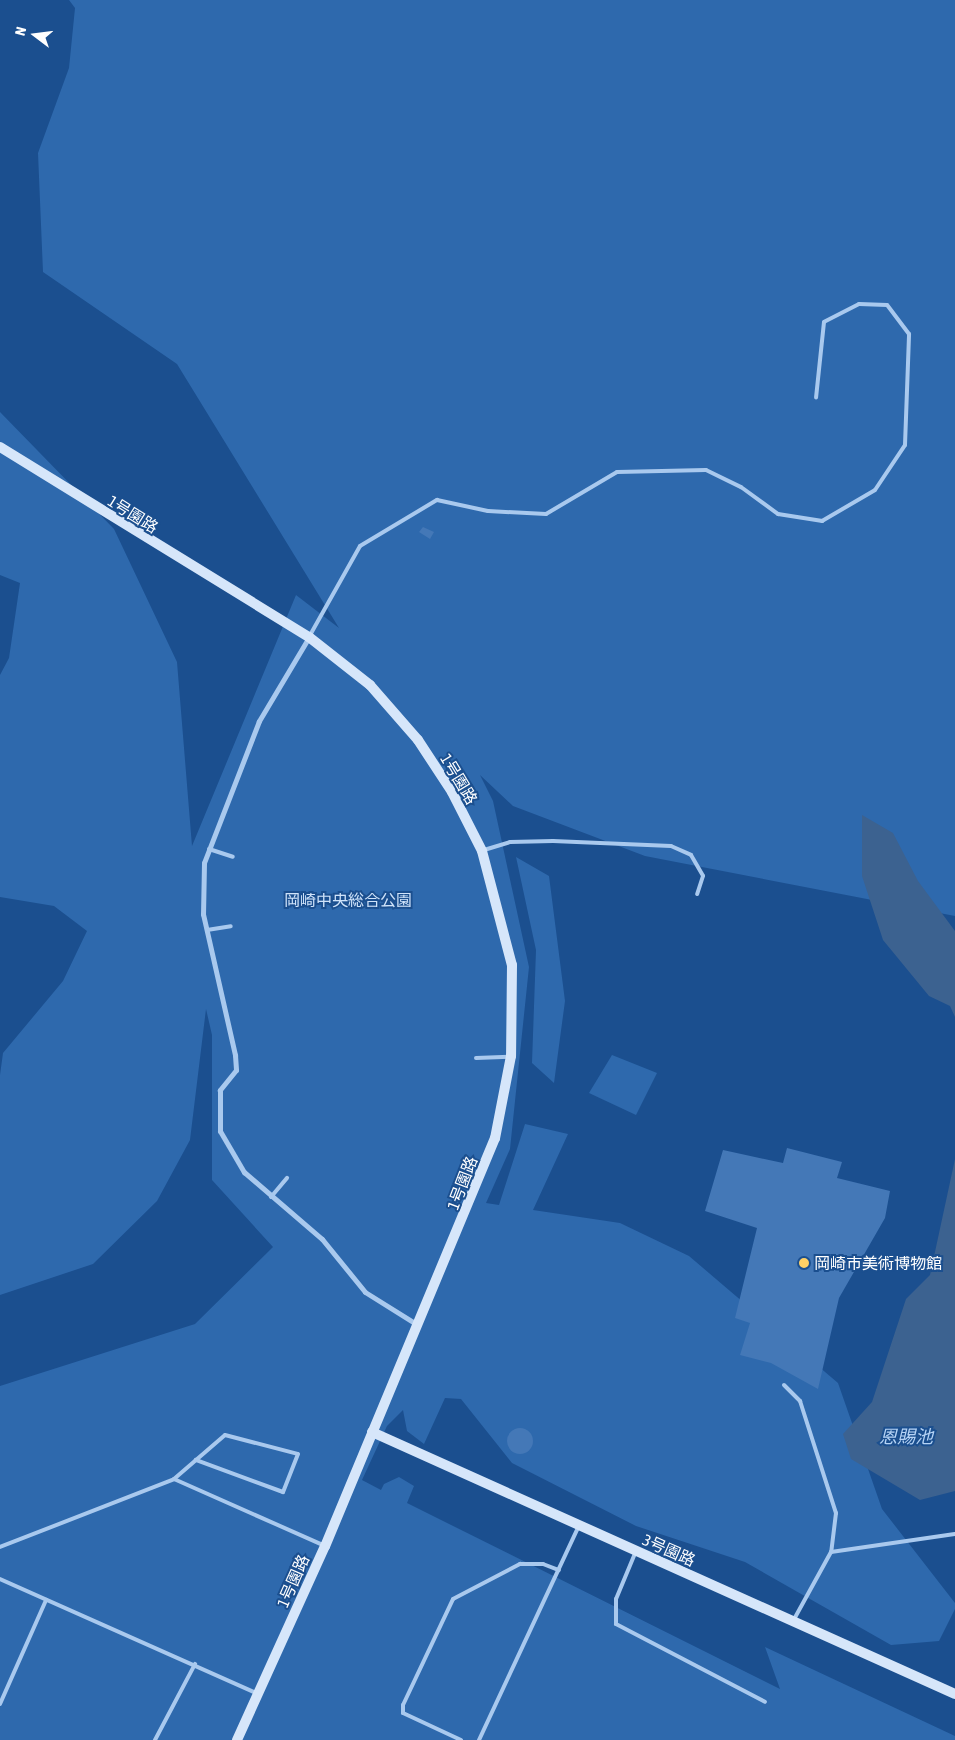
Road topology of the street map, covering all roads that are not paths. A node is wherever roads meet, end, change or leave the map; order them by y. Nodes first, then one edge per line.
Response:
1 (816, 398) dead end
2 (0, 447) edge
3 (309, 637) junction
4 (209, 849) junction
5 (482, 851) junction
6 (233, 856) dead end
7 (697, 894) dead end
8 (231, 926) dead end
9 (207, 930) junction
10 (511, 1056) junction
11 (476, 1058) dead end
12 (287, 1178) dead end
13 (271, 1197) junction
14 (419, 1326) junction
15 (784, 1385) dead end
16 (372, 1432) junction
17 (196, 1460) junction
18 (174, 1479) junction
19 (579, 1526) junction
20 (955, 1534) edge
21 (0, 1546) edge
22 (325, 1546) junction
23 (636, 1551) junction
24 (831, 1552) junction
25 (559, 1570) junction
26 (0, 1579) edge
27 (46, 1600) junction
28 (793, 1621) junction
29 (195, 1664) junction
30 (258, 1694) junction
31 (955, 1694) edge
32 (765, 1702) dead end
33 (0, 1704) edge
34 (155, 1740) edge
35 (237, 1740) edge
36 (461, 1740) edge
37 (480, 1740) edge

1 - 3 lane
2 - 3 street, 1号園路
3 - 4 street
3 - 5 street, 1号園路
4 - 6 lane
4 - 9 street
5 - 7 lane
5 - 10 street, 1号園路
8 - 9 lane
9 - 13 street
10 - 11 lane
10 - 14 street, 1号園路
12 - 13 lane
13 - 14 street
14 - 16 street, 1号園路
15 - 24 lane
16 - 19 street, 3号園路
16 - 22 street, 1号園路
17 - 17 lane
17 - 18 lane
18 - 21 lane
18 - 22 lane
19 - 23 street, 3号園路
19 - 25 lane
20 - 24 lane
22 - 30 street, 1号園路
23 - 28 street, 3号園路
23 - 32 lane
24 - 28 lane
25 - 36 lane
25 - 37 lane
26 - 27 lane
27 - 29 lane
27 - 33 lane
28 - 31 street, 3号園路
29 - 30 lane
29 - 34 lane
30 - 35 street, 1号園路

